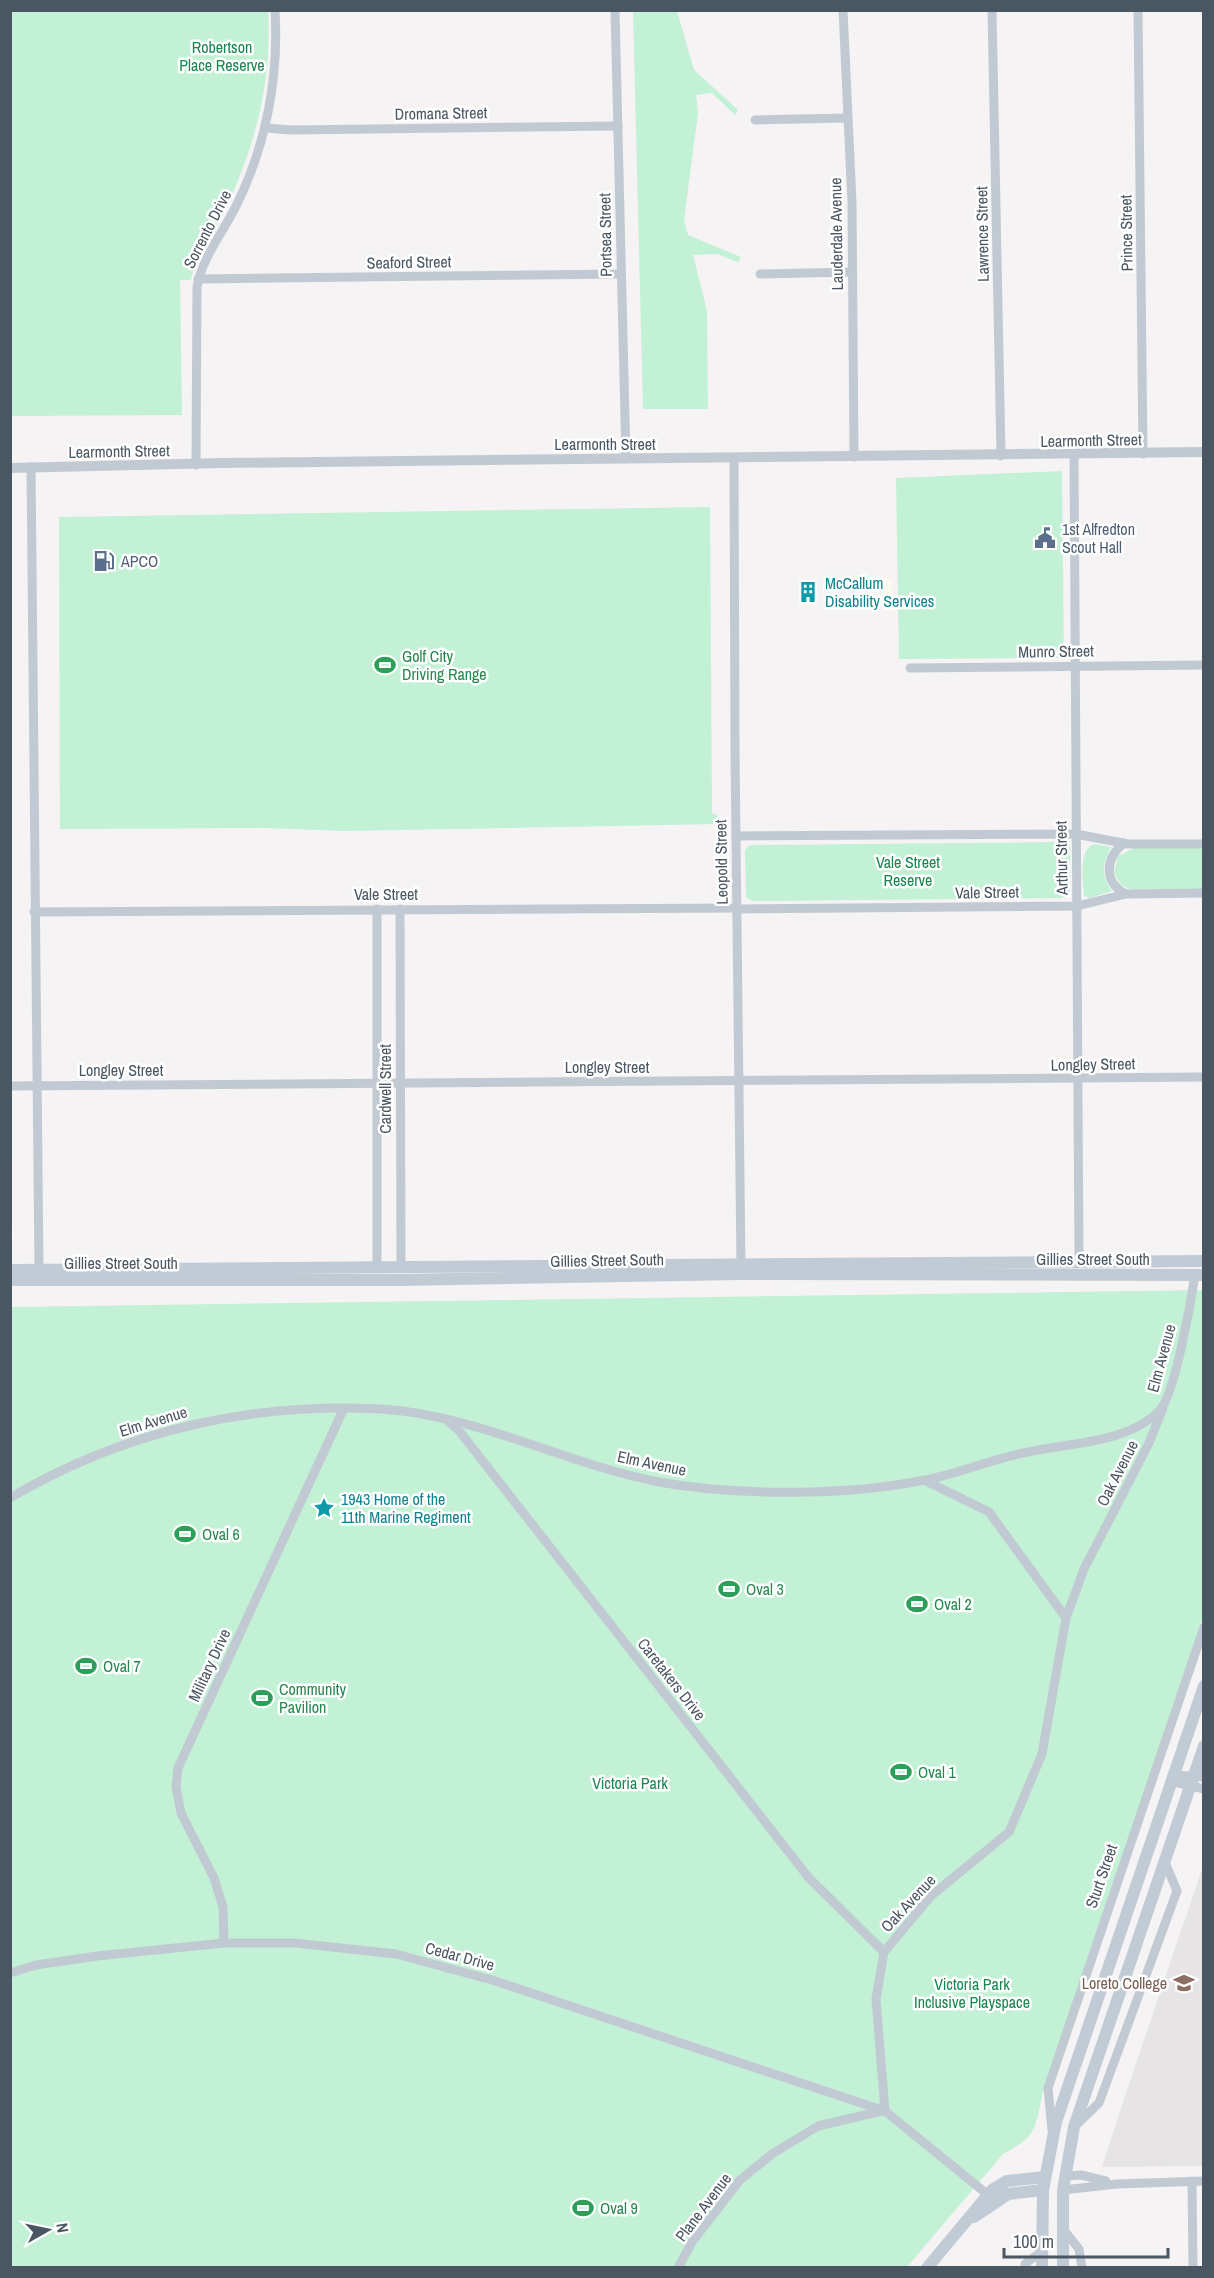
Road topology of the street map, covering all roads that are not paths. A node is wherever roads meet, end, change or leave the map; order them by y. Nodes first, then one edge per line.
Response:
1 (275, 10) edge
2 (615, 10) edge
3 (843, 10) edge
4 (992, 10) edge
5 (1138, 10) edge
6 (847, 118) junction
7 (755, 120) dead end
8 (618, 126) junction
9 (265, 128) junction
10 (852, 272) junction
11 (621, 274) junction
12 (760, 274) dead end
13 (198, 279) junction
14 (1202, 453) edge
15 (1143, 454) junction
16 (1074, 455) junction
17 (1001, 456) junction
18 (854, 457) junction
19 (734, 458) junction
20 (626, 459) junction
21 (196, 465) junction
22 (31, 467) junction
23 (10, 468) edge
24 (1076, 665) junction
25 (1203, 665) edge
26 (910, 668) dead end
27 (1076, 834) junction
28 (736, 836) junction
29 (1125, 843) junction
30 (1203, 844) edge
31 (1203, 893) edge
32 (1126, 894) junction
33 (1077, 906) junction
34 (737, 908) junction
35 (377, 909) junction
36 (400, 909) junction
37 (34, 912) junction
38 (1203, 1077) edge
39 (1077, 1080) junction
40 (739, 1082) junction
41 (376, 1083) junction
42 (400, 1083) junction
43 (10, 1086) edge
44 (37, 1086) junction
45 (1203, 1261) edge
46 (1079, 1262) junction
47 (10, 1270) edge
48 (741, 1270) junction
49 (40, 1274) junction
50 (377, 1274) junction
51 (401, 1274) junction
52 (1079, 1275) junction
53 (1199, 1275) edge
54 (10, 1280) edge
55 (1164, 1406) junction
56 (344, 1408) junction
57 (443, 1419) junction
58 (924, 1480) junction
59 (10, 1498) edge
60 (1066, 1618) junction
61 (1203, 1627) edge
62 (1203, 1686) edge
63 (1203, 1746) edge
64 (1171, 1778) junction
65 (1195, 1780) edge
66 (1203, 1789) edge
67 (1164, 1860) junction
68 (1110, 1903) junction
69 (1126, 1910) junction
70 (224, 1942) junction
71 (884, 1952) junction
72 (10, 1973) edge
73 (885, 2110) junction
74 (1074, 2127) junction
75 (1052, 2138) junction
76 (1065, 2176) junction
77 (1045, 2177) junction
78 (1192, 2181) junction
79 (1203, 2181) edge
80 (1117, 2184) junction
81 (1043, 2190) junction
82 (1064, 2190) junction
83 (990, 2198) junction
84 (1062, 2229) junction
85 (1042, 2251) junction
86 (678, 2268) edge
87 (927, 2268) edge
88 (1025, 2268) edge
89 (1042, 2268) edge
90 (1063, 2268) edge
91 (1082, 2268) edge
92 (1193, 2268) edge

1 - 9 street, Sorrento Drive
2 - 8 street, Portsea Street
3 - 6 street, Lauderdale Avenue
4 - 17 street, Lawrence Street
5 - 15 street, Prince Street
6 - 7 street
6 - 10 street, Lauderdale Avenue
8 - 9 street, Dromana Street
8 - 11 street, Portsea Street
9 - 13 street, Sorrento Drive
10 - 12 street
10 - 18 street, Lauderdale Avenue
11 - 13 street, Seaford Street
11 - 20 street, Portsea Street
13 - 21 street, Sorrento Drive
14 - 15 street, Learmonth Street
15 - 16 street, Learmonth Street
16 - 17 street, Learmonth Street
16 - 24 street, Arthur Street
17 - 18 street, Learmonth Street
18 - 19 street, Learmonth Street
19 - 20 street, Learmonth Street
19 - 28 street, Leopold Street
20 - 21 street, Learmonth Street
21 - 22 street, Learmonth Street
22 - 23 street, Learmonth Street
22 - 37 street
24 - 25 street, Munro Street
24 - 26 street, Munro Street
24 - 27 street, Arthur Street
27 - 28 street
27 - 29 street
27 - 33 street, Arthur Street
28 - 34 street, Leopold Street
29 - 30 street
29 - 32 street
31 - 32 street, Vale Street
32 - 33 street, Vale Street
33 - 34 street, Vale Street
33 - 39 street, Arthur Street
34 - 36 street, Vale Street
34 - 40 street, Leopold Street
35 - 36 street, Vale Street
35 - 37 street, Vale Street
35 - 41 street, Cardwell Street
36 - 42 street, Cardwell Street
37 - 44 street
38 - 39 street, Longley Street
39 - 40 street, Longley Street
39 - 46 street, Arthur Street
40 - 42 street, Longley Street
40 - 48 street, Leopold Street
41 - 42 street, Longley Street
41 - 44 street, Longley Street
41 - 50 street, Cardwell Street
42 - 51 street, Cardwell Street
43 - 44 street, Longley Street
44 - 49 street
45 - 46 main road, Gillies Street South
46 - 48 main road, Gillies Street South
46 - 52 main road
47 - 49 main road, Gillies Street South
48 - 51 main road, Gillies Street South
48 - 52 main road, Gillies Street South
49 - 50 main road, Gillies Street South
49 - 54 main road, Gillies Street South
50 - 51 main road, Gillies Street South
52 - 53 main road, Gillies Street South
53 - 55 street, Elm Avenue
55 - 58 street, Elm Avenue
55 - 60 street, Oak Avenue
56 - 57 street, Elm Avenue
56 - 59 street, Elm Avenue
56 - 70 street, Military Drive
57 - 58 street, Elm Avenue
57 - 71 street, Caretakers Drive
58 - 60 street
60 - 71 street, Oak Avenue
61 - 68 street, Sturt Street
62 - 64 main road, Sturt Street
63 - 65 main road
64 - 65 street
64 - 69 main road, Sturt Street
65 - 66 street
65 - 67 main road
67 - 74 main road
67 - 74 street
68 - 69 street
68 - 75 street, Sturt Street
69 - 75 main road, Sturt Street
70 - 72 street, Cedar Drive
70 - 73 street, Cedar Drive
71 - 73 street, Oak Avenue
73 - 83 street
73 - 86 street, Plane Avenue
74 - 76 main road
75 - 77 main road, Sturt Street
76 - 77 street
76 - 80 street
76 - 82 main road
77 - 81 main road, Sturt Street
77 - 83 main road
78 - 79 street
78 - 80 street
78 - 92 street
80 - 82 street
81 - 82 street
81 - 83 main road
81 - 85 main road, Sturt Street
82 - 84 main road
83 - 87 main road
84 - 90 main road
84 - 91 street
85 - 88 street
85 - 89 main road, Sturt Street

